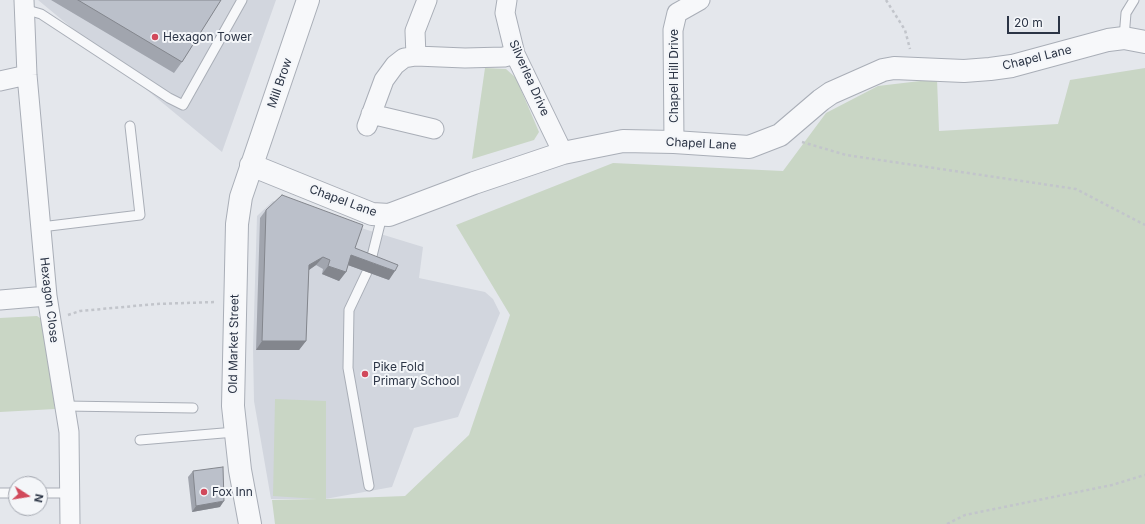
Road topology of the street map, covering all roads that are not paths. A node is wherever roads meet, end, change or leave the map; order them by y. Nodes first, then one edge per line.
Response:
1 (242, 0) edge
2 (314, 0) edge
3 (427, 0) edge
4 (507, 0) edge
5 (700, 0) edge
6 (1134, 0) edge
7 (24, 4) edge
8 (1124, 38) junction
9 (1145, 42) edge
10 (515, 54) junction
11 (416, 56) junction
12 (27, 75) junction
13 (0, 81) edge
14 (130, 126) dead end
15 (434, 129) dead end
16 (674, 142) junction
17 (563, 153) junction
18 (251, 166) junction
19 (382, 216) junction
20 (41, 227) junction
21 (47, 296) junction
22 (0, 300) edge
23 (65, 406) junction
24 (193, 408) dead end
25 (236, 432) junction
26 (140, 440) dead end
27 (369, 486) dead end
28 (48, 493) edge
29 (70, 493) junction
30 (70, 524) edge
31 (250, 524) edge

1 - 7 lane
2 - 18 street, Mill Brow
3 - 11 street
4 - 10 street, Silverlea Drive
5 - 16 street, Chapel Hill Drive
6 - 8 lane
7 - 12 street, Hexagon Close
8 - 9 street, Chapel Lane
8 - 16 street, Chapel Lane
10 - 11 street
10 - 17 street, Silverlea Drive
11 - 15 street
12 - 13 street
12 - 20 street, Hexagon Close
14 - 20 lane
16 - 17 street, Chapel Lane
17 - 19 street, Chapel Lane
18 - 19 street, Chapel Lane
18 - 25 street, Old Market Street
19 - 27 lane
20 - 21 street, Hexagon Close
21 - 22 street
21 - 23 street, Hexagon Close
23 - 24 lane
23 - 29 street, Hexagon Close
25 - 26 lane
25 - 31 street, Old Market Street
28 - 29 lane
29 - 30 street, Hexagon Close

